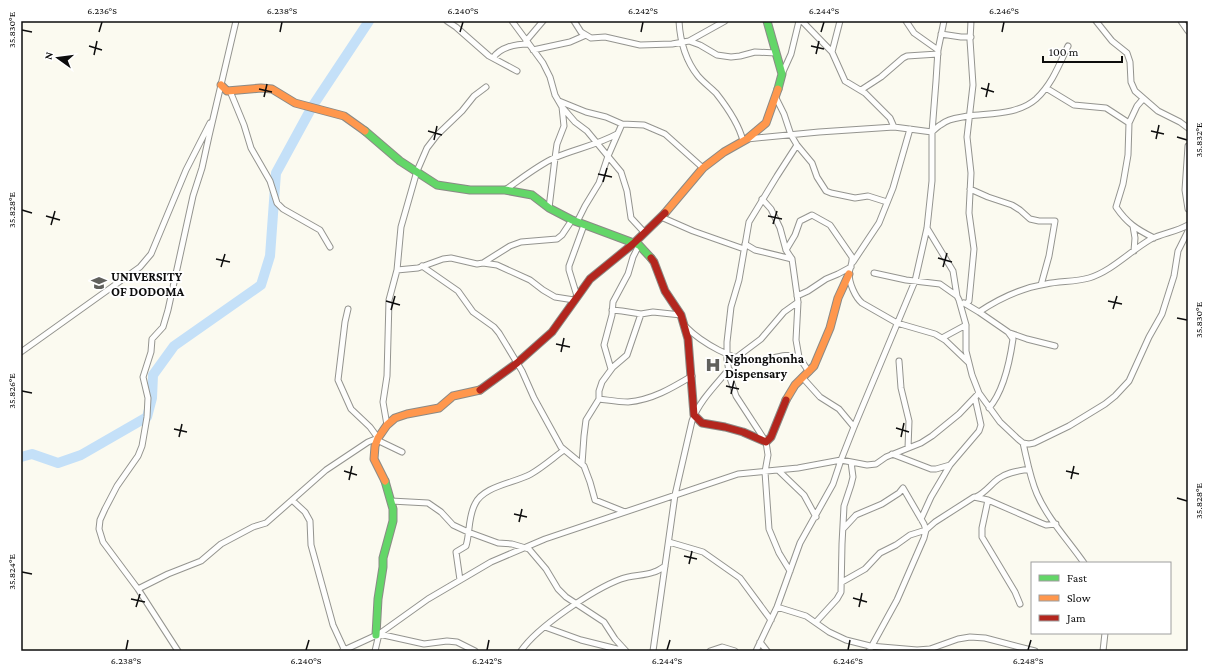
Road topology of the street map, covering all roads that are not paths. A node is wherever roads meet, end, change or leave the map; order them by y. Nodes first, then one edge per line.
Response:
1 (236, 21) edge
2 (447, 21) edge
3 (512, 21) edge
4 (543, 21) edge
5 (574, 21) edge
6 (679, 21) edge
7 (725, 21) edge
8 (767, 21) edge
9 (799, 21) edge
10 (802, 21) edge
11 (840, 21) edge
12 (906, 21) edge
13 (944, 21) edge
14 (972, 21) edge
15 (1096, 21) edge
16 (1181, 21) edge
17 (1188, 31) edge
18 (941, 34) junction
19 (586, 35) junction
20 (971, 37) junction
21 (688, 41) junction
22 (527, 42) junction
23 (682, 42) junction
24 (1068, 46) dead end
25 (533, 50) junction
26 (832, 52) junction
27 (938, 52) junction
28 (776, 53) junction
29 (493, 58) junction
30 (517, 71) dead end
31 (782, 74) junction
32 (221, 85) junction
33 (486, 87) dead end
34 (1046, 88) junction
35 (861, 90) junction
36 (230, 91) junction
37 (776, 98) junction
38 (1143, 99) junction
39 (559, 101) junction
40 (562, 107) junction
41 (214, 115) junction
42 (969, 116) junction
43 (1129, 123) junction
44 (622, 124) junction
45 (894, 127) junction
46 (1188, 128) edge
47 (910, 129) junction
48 (932, 132) junction
49 (617, 134) junction
50 (791, 135) junction
51 (745, 140) junction
52 (598, 144) junction
53 (797, 145) junction
54 (1188, 146) edge
55 (608, 156) junction
56 (554, 158) junction
57 (703, 168) junction
58 (1187, 169) edge
59 (417, 171) junction
60 (970, 189) junction
61 (505, 190) junction
62 (762, 199) junction
63 (887, 202) junction
64 (549, 208) junction
65 (1188, 209) edge
66 (661, 217) junction
67 (578, 222) junction
68 (1188, 225) edge
69 (1133, 226) junction
70 (927, 228) junction
71 (1188, 231) edge
72 (644, 232) junction
73 (1154, 238) junction
74 (636, 244) junction
75 (330, 246) dead end
76 (744, 246) junction
77 (786, 250) junction
78 (1134, 251) junction
79 (792, 259) junction
80 (483, 263) junction
81 (422, 266) junction
82 (851, 268) junction
83 (398, 270) junction
84 (874, 273) dead end
85 (915, 281) junction
86 (1041, 285) junction
87 (575, 298) junction
88 (958, 298) junction
89 (797, 299) junction
90 (966, 304) junction
91 (348, 309) dead end
92 (612, 310) junction
93 (979, 312) junction
94 (641, 314) junction
95 (681, 315) junction
96 (897, 323) junction
97 (966, 325) junction
98 (686, 327) junction
99 (1009, 333) junction
100 (942, 338) junction
101 (1055, 346) dead end
102 (21, 352) edge
103 (727, 354) junction
104 (737, 357) junction
105 (799, 357) junction
106 (899, 361) dead end
107 (728, 362) junction
108 (517, 363) junction
109 (969, 363) junction
110 (729, 369) junction
111 (611, 370) junction
112 (809, 372) junction
113 (692, 376) junction
114 (802, 377) junction
115 (979, 393) junction
116 (976, 398) junction
117 (599, 399) junction
118 (989, 408) junction
119 (694, 415) junction
120 (387, 425) junction
121 (854, 427) junction
122 (377, 439) junction
123 (766, 442) junction
124 (1024, 443) junction
125 (908, 448) junction
126 (564, 450) junction
127 (402, 452) dead end
128 (892, 454) junction
129 (841, 460) junction
130 (851, 462) junction
131 (582, 464) junction
132 (950, 464) junction
133 (1029, 469) junction
134 (779, 470) junction
135 (765, 472) junction
136 (675, 495) junction
137 (976, 497) junction
138 (292, 500) junction
139 (391, 500) junction
140 (988, 500) junction
141 (624, 512) junction
142 (816, 517) junction
143 (921, 519) junction
144 (1056, 524) junction
145 (844, 528) junction
146 (926, 530) junction
147 (468, 532) junction
148 (669, 542) junction
149 (524, 548) junction
150 (1083, 562) edge
151 (665, 566) junction
152 (790, 571) junction
153 (460, 580) junction
154 (842, 582) junction
155 (138, 589) junction
156 (576, 603) junction
157 (1020, 604) dead end
158 (777, 607) junction
159 (771, 620) junction
160 (816, 622) junction
161 (545, 627) junction
162 (377, 634) junction
163 (1105, 634) edge
164 (760, 642) junction
165 (870, 649) edge
166 (917, 650) edge
167 (178, 651) edge
168 (344, 651) edge
169 (375, 651) edge
170 (475, 651) edge
171 (521, 651) edge
172 (625, 651) edge
173 (653, 651) edge
174 (710, 651) edge
175 (735, 651) edge
176 (756, 651) edge
177 (767, 651) edge
178 (1035, 651) edge
179 (1103, 651) edge

1 - 32 street
2 - 29 street
3 - 22 street
4 - 22 street
5 - 19 street
6 - 23 street
7 - 21 street
8 - 28 street
9 - 31 street
10 - 26 street
11 - 26 street
12 - 27 street
13 - 18 street
14 - 20 street
15 - 38 street
16 - 17 street
18 - 20 street
18 - 27 street
19 - 23 street
19 - 25 street
20 - 42 street
21 - 23 street
21 - 28 street
22 - 25 street
22 - 29 street
23 - 51 street
24 - 34 street
25 - 39 street
26 - 35 street
27 - 35 street
27 - 48 street
28 - 31 street
29 - 30 street
31 - 37 street
32 - 36 street
32 - 41 street
33 - 59 street
34 - 42 street
34 - 43 street
35 - 45 street
36 - 59 street
36 - 75 street
37 - 50 street
37 - 51 street
38 - 43 street
38 - 46 street
39 - 40 street
39 - 44 street
40 - 52 street
40 - 56 street
41 - 102 street
41 - 155 street
42 - 48 street
42 - 60 street
43 - 69 street
44 - 49 street
44 - 57 street
45 - 47 street
45 - 50 street
47 - 48 street
47 - 63 street
48 - 70 street
49 - 52 street
49 - 55 street
50 - 51 street
50 - 53 street
51 - 57 street
52 - 55 street
52 - 56 street
53 - 62 street
53 - 63 street
54 - 58 street
55 - 67 street
55 - 72 street
56 - 61 street
56 - 64 street
57 - 66 street
58 - 65 street
59 - 61 street
59 - 83 street
60 - 86 street
60 - 90 street
61 - 64 street
62 - 76 street
62 - 77 street
63 - 82 street
64 - 67 street
66 - 72 street
66 - 76 street
67 - 74 street
67 - 80 street
67 - 87 street
68 - 73 street
69 - 73 street
69 - 78 street
70 - 85 street
70 - 88 street
71 - 124 street
72 - 74 street
73 - 78 street
74 - 87 street
74 - 92 street
74 - 95 street
76 - 79 street
76 - 103 street
77 - 79 street
77 - 82 street
78 - 86 street
79 - 89 street
80 - 81 street
80 - 87 street
81 - 83 street
81 - 108 street
82 - 89 street
82 - 96 street
82 - 112 street
83 - 120 street
84 - 85 street
85 - 88 street
85 - 96 street
86 - 93 street
87 - 108 street
88 - 90 street
88 - 97 street
89 - 104 street
89 - 105 street
90 - 93 street
91 - 122 street
92 - 94 street
92 - 111 street
93 - 99 street
94 - 95 street
94 - 111 street
95 - 98 street
96 - 100 street
96 - 121 street
97 - 100 street
97 - 109 street
98 - 103 street
98 - 113 street
99 - 101 street
99 - 118 street
100 - 109 street
103 - 104 street
103 - 107 street
104 - 105 street
104 - 107 street
105 - 112 street
106 - 125 street
107 - 110 street
108 - 120 street
108 - 126 street
109 - 115 street
110 - 119 street
110 - 123 street
111 - 117 street
112 - 114 street
113 - 117 street
113 - 119 street
114 - 121 street
114 - 123 street
115 - 116 street
115 - 118 street
116 - 125 street
116 - 132 street
117 - 131 street
118 - 124 street
119 - 123 street
119 - 136 street
120 - 122 street
121 - 129 street
122 - 127 street
122 - 138 street
122 - 139 street
123 - 135 street
124 - 133 street
125 - 128 street
126 - 131 street
126 - 147 street
128 - 130 street
128 - 132 street
129 - 130 street
129 - 134 street
129 - 142 street
130 - 145 street
131 - 141 street
132 - 143 street
133 - 137 street
133 - 144 street
134 - 135 street
134 - 142 street
135 - 136 street
135 - 152 street
136 - 141 street
136 - 148 street
137 - 140 street
137 - 146 street
138 - 155 street
138 - 168 street
139 - 147 street
139 - 162 street
140 - 144 street
140 - 157 street
141 - 149 street
142 - 152 street
143 - 145 street
143 - 146 street
144 - 150 street
145 - 154 street
146 - 154 street
146 - 165 street
147 - 149 street
147 - 153 street
148 - 151 street
148 - 159 street
149 - 153 street
149 - 156 street
151 - 156 street
151 - 173 street
152 - 158 street
153 - 162 street
154 - 160 street
155 - 167 street
156 - 161 street
156 - 172 street
158 - 159 street
158 - 160 street
159 - 164 street
160 - 165 street
161 - 171 street
161 - 172 street
162 - 168 street
162 - 169 street
162 - 170 street
163 - 179 street
164 - 176 street
164 - 177 street
165 - 166 street
166 - 178 street
174 - 175 street

